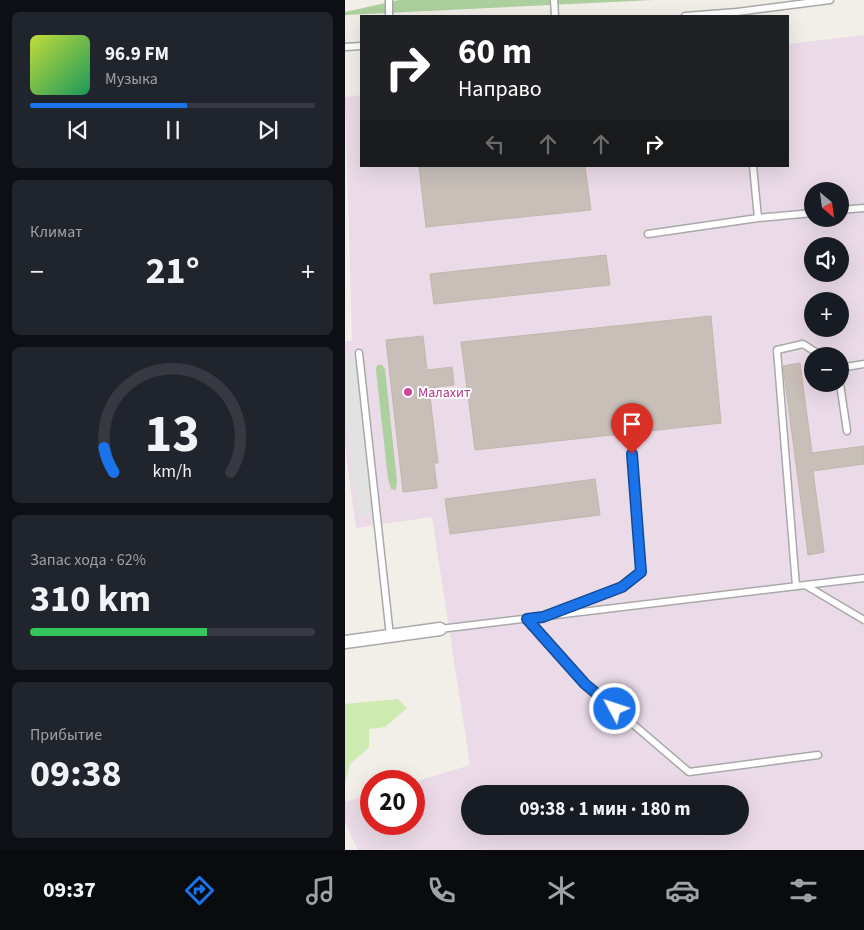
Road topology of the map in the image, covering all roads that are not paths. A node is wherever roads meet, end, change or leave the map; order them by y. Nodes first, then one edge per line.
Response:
1 (389, 0) edge
2 (553, 0) edge
3 (830, 0) edge
4 (738, 14) edge
5 (389, 15) edge
6 (555, 15) edge
7 (712, 15) edge
8 (360, 46) edge
9 (345, 47) edge
10 (753, 167) edge
11 (864, 208) edge
12 (849, 209) edge
13 (804, 214) edge
14 (758, 218) junction
15 (648, 234) dead end
16 (808, 347) edge
17 (359, 353) dead end
18 (864, 364) edge
19 (849, 366) edge
20 (841, 392) edge
21 (847, 431) dead end
22 (632, 454) dead end
23 (864, 578) edge
24 (805, 585) junction
25 (797, 586) junction
26 (543, 617) junction
27 (527, 619) junction
28 (864, 620) edge
29 (440, 629) joint
30 (390, 636) junction
31 (345, 642) edge
32 (818, 755) dead end

1 - 5 lane
2 - 6 lane
3 - 4 lane
4 - 7 lane
8 - 9 lane
10 - 14 lane
11 - 12 lane
13 - 14 lane
14 - 15 lane
16 - 25 lane
17 - 30 lane
18 - 19 lane
20 - 21 lane
22 - 26 lane
23 - 24 lane
24 - 25 lane
24 - 28 lane
25 - 26 lane
26 - 27 lane
27 - 29 lane
27 - 32 lane
29 - 30 street
30 - 31 street

